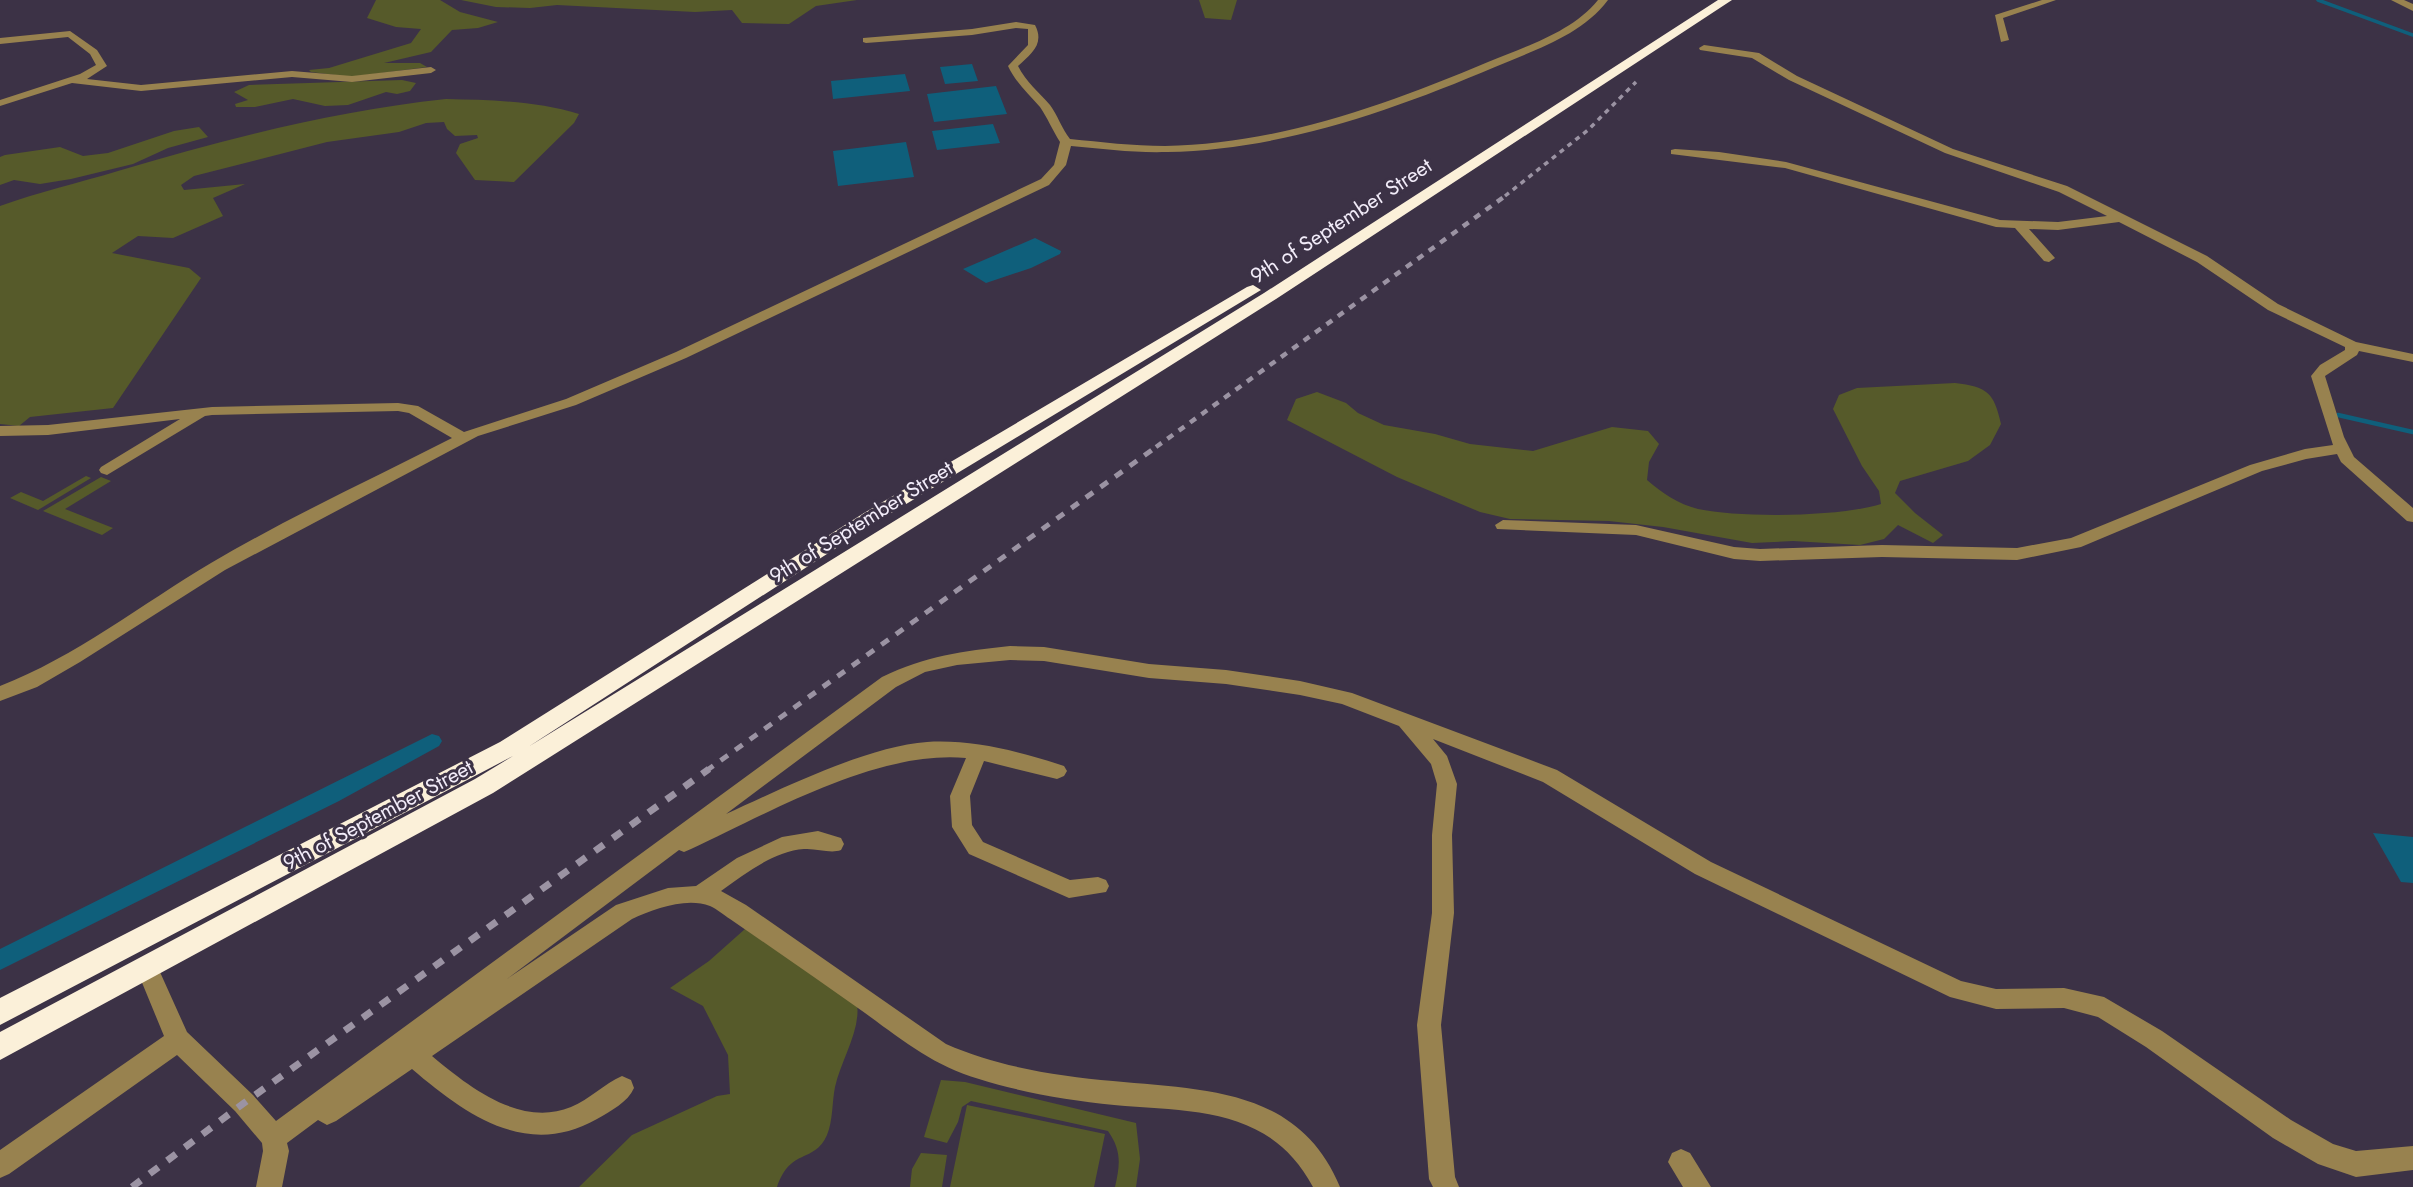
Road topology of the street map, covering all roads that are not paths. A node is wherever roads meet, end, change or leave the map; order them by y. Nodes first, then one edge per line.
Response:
1 (1603, 0) edge
2 (1709, 0) edge
3 (1726, 0) edge
4 (2051, 0) edge
5 (2396, 0) edge
6 (2413, 8) edge
7 (866, 40) dead end
8 (2004, 40) dead end
9 (0, 41) edge
10 (1704, 48) dead end
11 (431, 70) dead end
12 (72, 80) junction
13 (0, 103) edge
14 (1066, 142) junction
15 (1675, 152) dead end
16 (2122, 218) junction
17 (2020, 226) junction
18 (2049, 258) dead end
19 (2353, 345) junction
20 (2413, 358) edge
21 (204, 411) junction
22 (0, 431) edge
23 (464, 438) junction
24 (2341, 449) junction
25 (107, 470) dead end
26 (2413, 517) edge
27 (1503, 525) dead end
28 (0, 694) edge
29 (1405, 721) junction
30 (978, 753) junction
31 (1057, 771) dead end
32 (834, 844) dead end
33 (652, 858) junction
34 (1098, 886) dead end
35 (699, 896) junction
36 (147, 968) junction
37 (0, 1012) edge
38 (178, 1040) junction
39 (0, 1047) edge
40 (413, 1055) junction
41 (622, 1088) dead end
42 (275, 1144) junction
43 (2413, 1157) edge
44 (1681, 1163) dead end
45 (0, 1165) edge
46 (269, 1187) edge
47 (1327, 1187) edge
48 (1446, 1187) edge
49 (1698, 1187) edge

1 - 14 street
2 - 37 highway, 9th of September Street
3 - 36 highway, 9th of September Street
4 - 8 street
5 - 6 street
7 - 14 street
9 - 12 street
10 - 16 street
11 - 12 street
12 - 13 street
14 - 23 street
15 - 17 street
16 - 17 street
16 - 19 street
17 - 18 street
19 - 20 street
19 - 24 street
21 - 22 street
21 - 23 street
21 - 25 street
23 - 28 street
24 - 26 street
24 - 27 street
29 - 33 street
29 - 43 street
29 - 48 street
30 - 31 street
30 - 33 street
30 - 34 street
32 - 35 street
33 - 42 street
35 - 40 street
35 - 47 street
36 - 38 street
36 - 39 highway, 9th of September Street
38 - 42 street
38 - 45 street
40 - 41 street
40 - 42 street
42 - 46 street
44 - 49 street

